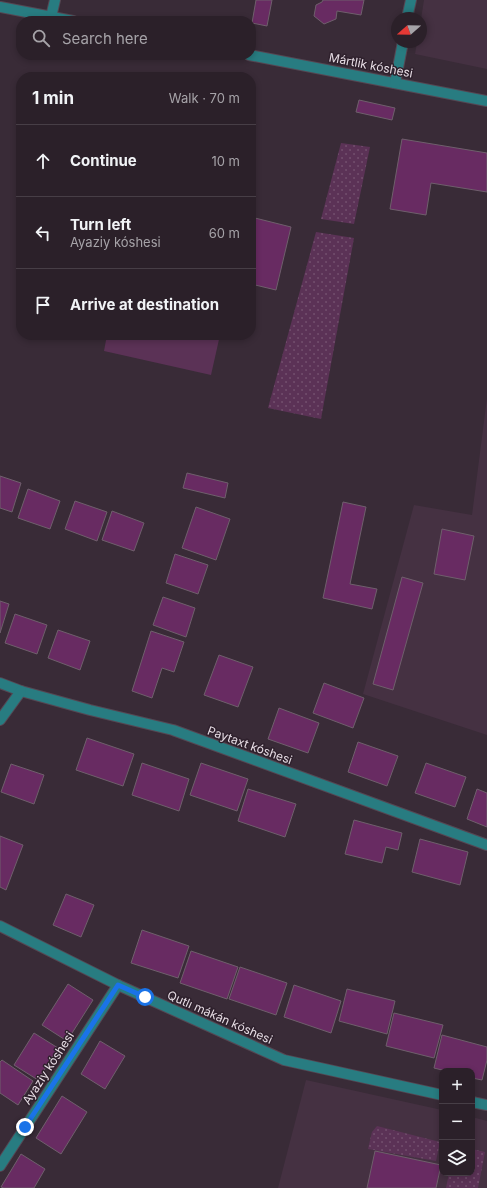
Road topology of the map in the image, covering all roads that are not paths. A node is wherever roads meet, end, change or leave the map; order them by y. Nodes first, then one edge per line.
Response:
1 (55, 0) edge
2 (410, 0) edge
3 (0, 7) edge
4 (408, 12) edge
5 (46, 16) edge
6 (51, 16) edge
7 (402, 48) edge
8 (256, 56) edge
9 (395, 83) junction
10 (487, 101) edge
11 (0, 683) edge
12 (21, 691) junction
13 (0, 720) edge
14 (487, 845) edge
15 (0, 926) edge
16 (118, 985) junction
17 (439, 1094) edge
18 (475, 1103) edge
19 (487, 1105) edge
20 (0, 1166) edge

1 - 6 street
2 - 4 street
3 - 5 street
7 - 9 street
8 - 9 street, Mártlik kóshesi
9 - 10 street, Mártlik kóshesi
11 - 12 street, Paytaxt kóshesi
12 - 13 street
12 - 14 street, Paytaxt kóshesi
15 - 16 street, Qutlı mákán kóshesi
16 - 17 street, Qutlı mákán kóshesi
16 - 20 street, Ayaziy kóshesi
18 - 19 street

